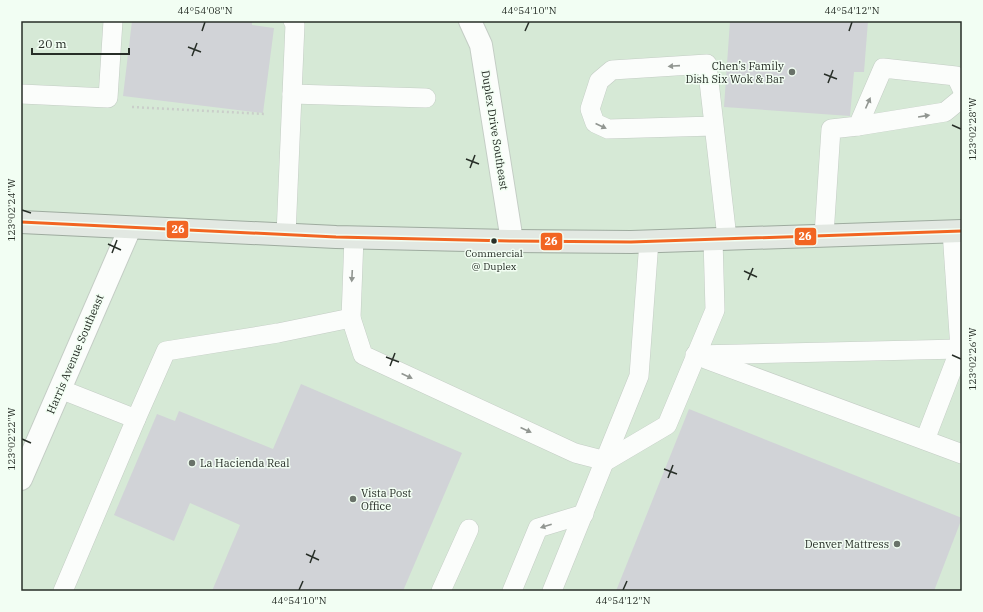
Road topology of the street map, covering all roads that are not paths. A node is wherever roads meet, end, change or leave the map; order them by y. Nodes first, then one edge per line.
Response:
1 (114, 21) edge
2 (293, 21) edge
3 (470, 21) edge
4 (962, 89) edge
5 (21, 94) edge
6 (292, 94) junction
7 (426, 98) dead end
8 (962, 98) edge
9 (714, 126) junction
10 (858, 126) junction
11 (21, 222) edge
12 (130, 228) junction
13 (957, 231) edge
14 (286, 235) junction
15 (824, 235) junction
16 (354, 237) junction
17 (720, 239) junction
18 (512, 241) junction
19 (650, 241) junction
20 (351, 318) junction
21 (960, 349) junction
22 (695, 355) junction
23 (60, 389) junction
24 (136, 419) junction
25 (925, 440) junction
26 (962, 454) edge
27 (606, 461) junction
28 (21, 479) edge
29 (584, 514) junction
30 (469, 529) dead end
31 (63, 591) edge
32 (441, 591) edge
33 (512, 591) edge
34 (552, 591) edge

1 - 5 lane
2 - 6 lane
3 - 18 street, Duplex Drive Southeast
10 -> 4 lane
6 - 7 lane
6 - 14 lane
10 -> 8 lane
9 -> 9 lane
9 - 17 lane
10 - 15 lane
11 - 12 main road
12 - 14 main road
12 - 23 street, Harris Avenue Southeast
13 - 15 main road
13 - 21 lane
14 - 16 main road
15 - 17 main road
16 - 18 main road
16 -> 20 lane
17 - 19 main road
17 - 22 lane
18 - 19 main road
19 - 27 lane
20 - 24 lane
20 -> 27 lane
21 - 22 lane
21 - 25 lane
22 - 25 lane
22 - 27 lane
23 - 24 lane
23 - 28 street, Harris Avenue Southeast
24 - 31 lane
25 - 26 lane
27 - 29 lane
29 -> 33 lane
29 - 34 lane
30 - 32 lane

